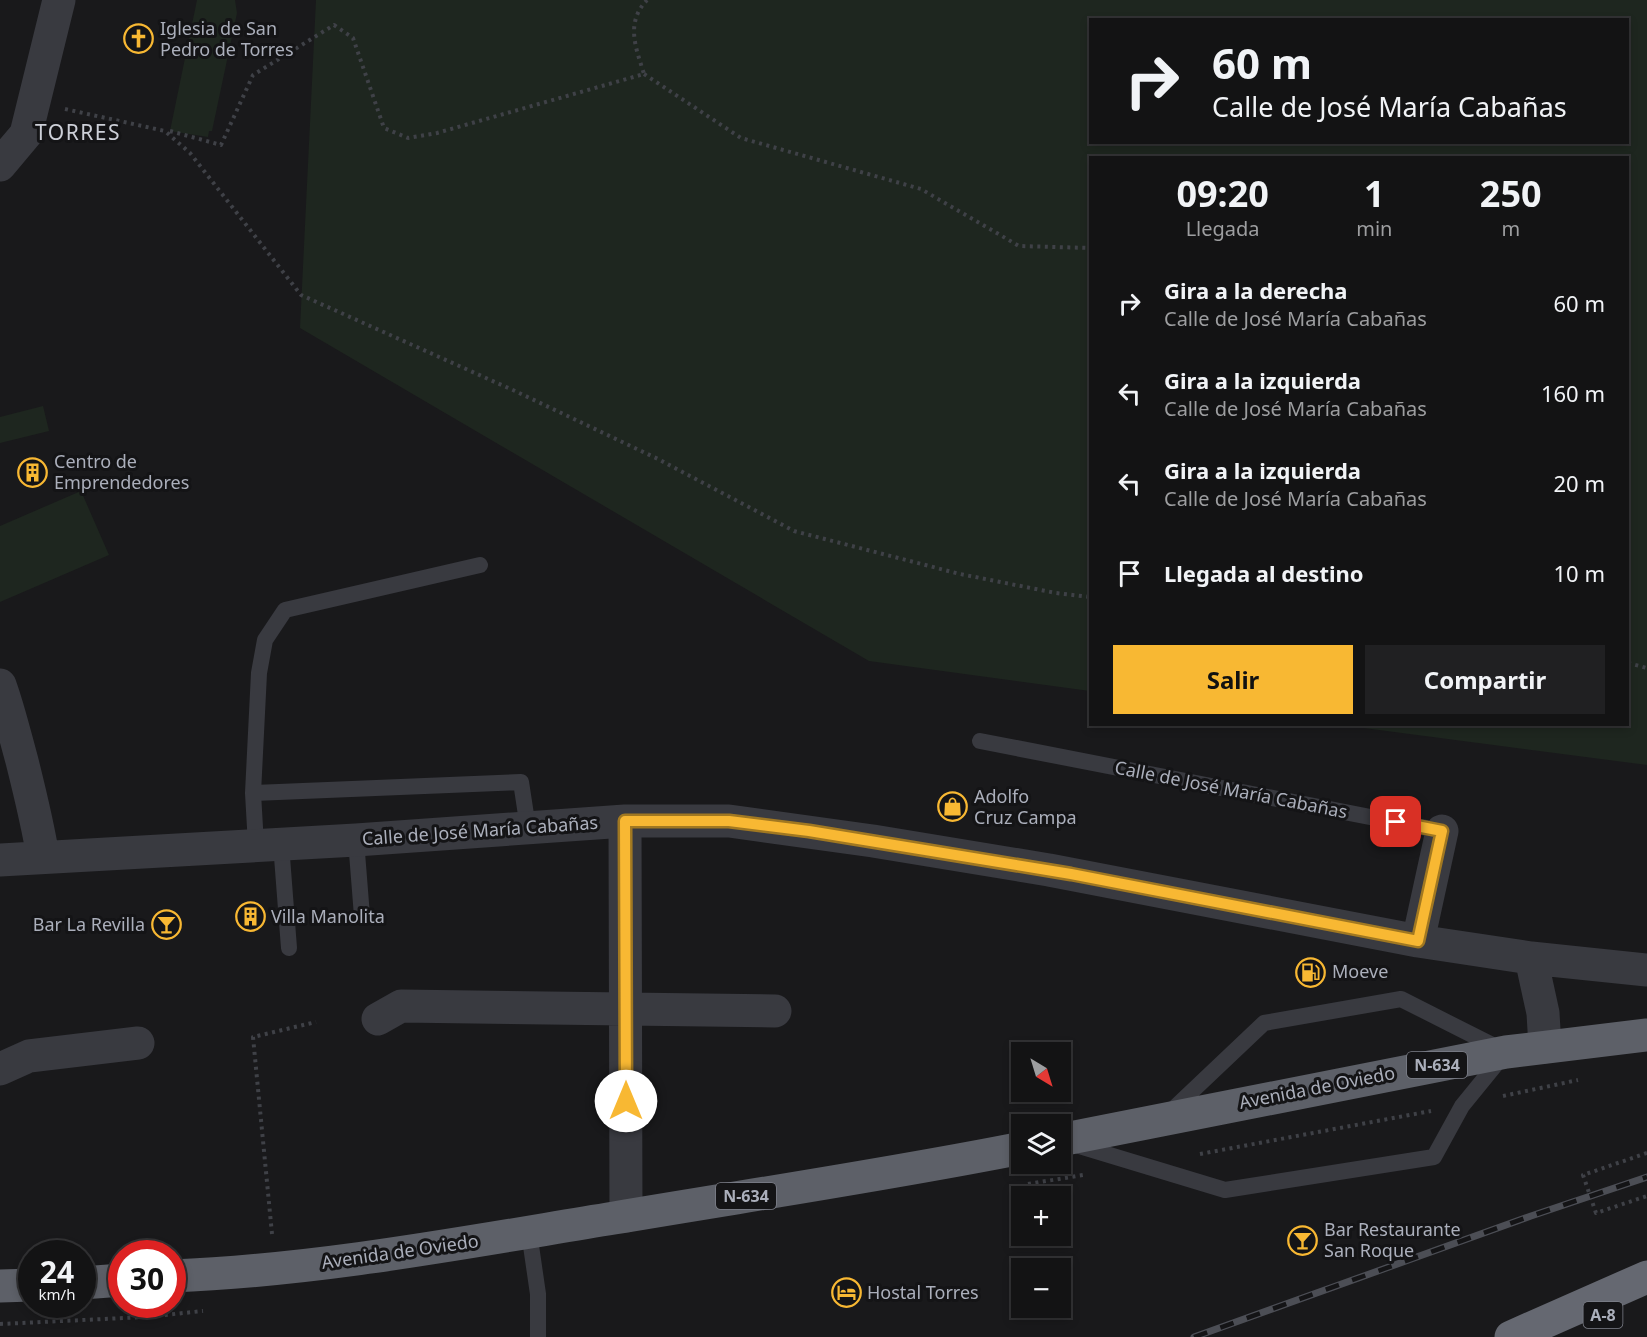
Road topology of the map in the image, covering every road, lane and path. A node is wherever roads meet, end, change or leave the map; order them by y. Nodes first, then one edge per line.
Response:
1 (59, 0) edge
2 (648, 0) edge
3 (644, 74) junction
4 (59, 107) dead end
5 (170, 131) dead end
6 (0, 165) edge
7 (1089, 248) edge
8 (480, 565) dead end
9 (1089, 597) edge
10 (1629, 663) edge
11 (1647, 668) edge
12 (0, 685) edge
13 (980, 741) dead end
14 (253, 793) junction
15 (625, 821) junction
16 (528, 828) junction
17 (1442, 831) joint
18 (356, 840) junction
19 (268, 845) junction
20 (43, 857) junction
21 (0, 860) edge
22 (362, 916) dead end
23 (1418, 941) junction
24 (290, 948) dead end
25 (1531, 958) junction
26 (1647, 970) edge
27 (626, 1010) junction
28 (775, 1011) dead end
29 (378, 1019) dead end
30 (316, 1022) dead end
31 (1647, 1035) edge
32 (138, 1043) dead end
33 (1545, 1047) junction
34 (1506, 1052) junction
35 (0, 1070) edge
36 (1163, 1119) junction
37 (1071, 1138) edge
38 (1071, 1143) edge
39 (1011, 1150) edge
40 (1647, 1153) edge
41 (1647, 1196) edge
42 (626, 1216) junction
43 (529, 1232) junction
44 (275, 1268) junction
45 (186, 1275) edge
46 (1647, 1277) edge
47 (18, 1285) edge
48 (0, 1286) edge
49 (1647, 1292) edge
50 (538, 1337) edge
51 (1511, 1337) edge
52 (1559, 1337) edge

1 - 6 street
2 - 3 path
3 - 5 path
3 - 7 path
4 - 9 path
8 - 14 lane
10 - 11 path
12 - 20 street
13 - 17 lane, Calle de José María Cabañas
14 - 16 lane
14 - 19 lane
15 - 16 street, Calle de José María Cabañas
15 - 23 street, Calle de José María Cabañas
15 - 27 street
16 - 18 street, Calle de José María Cabañas
17 - 23 street, Calle de José María Cabañas
18 - 19 street, Calle de José María Cabañas
18 - 22 lane
19 - 20 street, Calle de José María Cabañas
19 - 24 lane
20 - 21 street, Calle de José María Cabañas
23 - 25 street, Calle de José María Cabañas
25 - 26 street, Calle de José María Cabañas
25 - 33 street
27 - 28 street
27 - 29 street
27 - 42 street
30 - 44 path
31 - 33 highway, Avenida de Oviedo / N-634
32 - 35 street
33 - 34 highway, Avenida de Oviedo / N-634
34 - 36 highway, Avenida de Oviedo / N-634
34 - 36 lane
34 - 38 lane
36 - 37 highway, Avenida de Oviedo / N-634
39 - 42 highway, Avenida de Oviedo / N-634
40 - 41 path
42 - 43 highway, Avenida de Oviedo / N-634
43 - 44 highway, Avenida de Oviedo / N-634
43 - 50 lane
44 - 45 highway, Avenida de Oviedo / N-634
46 - 51 highway
47 - 48 highway
49 - 52 highway, A-8

